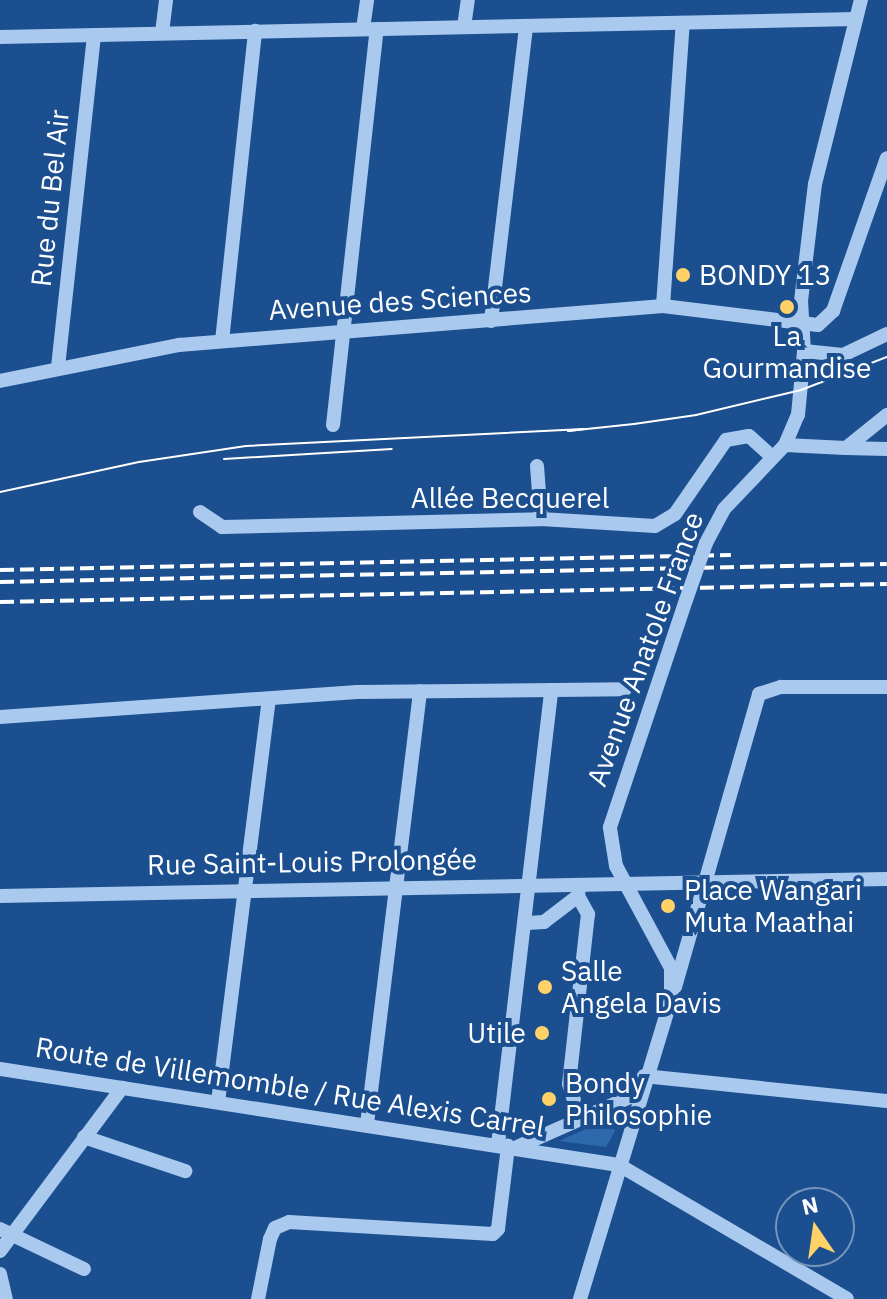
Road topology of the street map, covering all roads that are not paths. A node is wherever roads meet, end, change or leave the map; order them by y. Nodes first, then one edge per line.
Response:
1 (166, 0) edge
2 (367, 0) edge
3 (468, 0) edge
4 (861, 0) edge
5 (856, 19) junction
6 (683, 23) junction
7 (526, 26) junction
8 (464, 27) junction
9 (370, 29) junction
10 (255, 31) junction
11 (162, 33) junction
12 (94, 35) junction
13 (0, 37) edge
14 (887, 158) edge
15 (663, 306) junction
16 (491, 321) junction
17 (805, 325) junction
18 (343, 333) junction
19 (887, 334) edge
20 (222, 341) junction
21 (804, 351) junction
22 (58, 367) junction
23 (0, 381) edge
24 (887, 415) edge
25 (333, 425) dead end
26 (785, 445) junction
27 (846, 448) junction
28 (887, 449) edge
29 (772, 457) junction
30 (537, 466) dead end
31 (200, 512) dead end
32 (541, 519) junction
33 (887, 687) edge
34 (625, 689) dead end
35 (551, 690) junction
36 (420, 691) junction
37 (269, 699) junction
38 (0, 717) edge
39 (887, 879) edge
40 (706, 882) junction
41 (624, 884) junction
42 (397, 885) junction
43 (530, 885) junction
44 (247, 888) junction
45 (578, 890) junction
46 (0, 896) edge
47 (527, 923) junction
48 (671, 999) junction
49 (0, 1069) edge
50 (644, 1076) junction
51 (122, 1088) junction
52 (639, 1093) junction
53 (887, 1101) edge
54 (218, 1102) junction
55 (580, 1119) junction
56 (367, 1124) junction
57 (84, 1137) junction
58 (507, 1146) junction
59 (619, 1165) junction
60 (185, 1171) dead end
61 (6, 1231) edge
62 (0, 1251) edge
63 (84, 1269) dead end
64 (0, 1274) edge
65 (6, 1299) edge
66 (258, 1299) edge
67 (580, 1299) edge
68 (847, 1299) edge

1 - 11 street
2 - 9 street
3 - 8 street
4 - 5 street, Avenue Anatole France
5 - 6 street
5 - 17 street, Avenue Anatole France
6 - 7 street
6 - 15 street
7 - 8 street
7 - 16 street
8 - 9 street
9 - 10 street
9 - 18 street
10 - 11 street
10 - 20 street
11 - 12 street
12 - 13 street
12 - 22 street, Rue du Bel Air
14 - 17 street
15 - 16 street, Avenue des Sciences
15 - 17 street, Avenue des Sciences
16 - 18 street, Avenue des Sciences
17 - 21 street, Avenue Anatole France
18 - 20 street, Avenue des Sciences
18 - 25 street
19 - 21 street
20 - 22 street, Avenue des Sciences
21 - 26 street, Avenue Anatole France
22 - 23 street, Avenue des Sciences
24 - 27 street
26 - 27 street
26 - 29 street, Avenue Anatole France
27 - 28 street
29 - 32 street, Allée Becquerel
29 - 41 street, Avenue Anatole France, bridge
30 - 32 street
31 - 32 street, Allée Becquerel
33 - 40 street, Avenue Anatole France
34 - 35 street
35 - 36 street
35 - 43 street
36 - 37 street
36 - 42 street
37 - 38 street
37 - 44 street
39 - 40 street, Rue Saint-Louis Prolongée
40 - 41 street, Rue Saint-Louis Prolongée
40 - 48 street, Avenue Anatole France
41 - 45 street, Rue Saint-Louis Prolongée
41 - 48 street, Avenue Anatole France
42 - 43 street, Rue Saint-Louis Prolongée
42 - 44 street, Rue Saint-Louis Prolongée
42 - 56 street
43 - 45 street, Rue Saint-Louis Prolongée
43 - 47 street
44 - 46 street, Rue Saint-Louis Prolongée
44 - 54 street
45 - 47 street
45 - 55 street
47 - 58 street
48 - 50 street, Avenue Anatole France
49 - 51 street, Route de Villemomble / Rue Alexis Carrel
50 - 52 street, Avenue Anatole France
50 - 53 street
51 - 54 street, Route de Villemomble / Rue Alexis Carrel
51 - 57 street
52 - 55 street
52 - 59 street, Avenue Anatole France
54 - 56 street, Route de Villemomble / Rue Alexis Carrel
55 - 58 street
56 - 58 street, Route de Villemomble / Rue Alexis Carrel
57 - 60 street
57 - 61 street
58 - 59 street, Route de Villemomble / Rue Alexis Carrel
58 - 66 street
59 - 67 street, Avenue Anatole France
59 - 68 street
61 - 62 street
61 - 63 street
64 - 65 street

